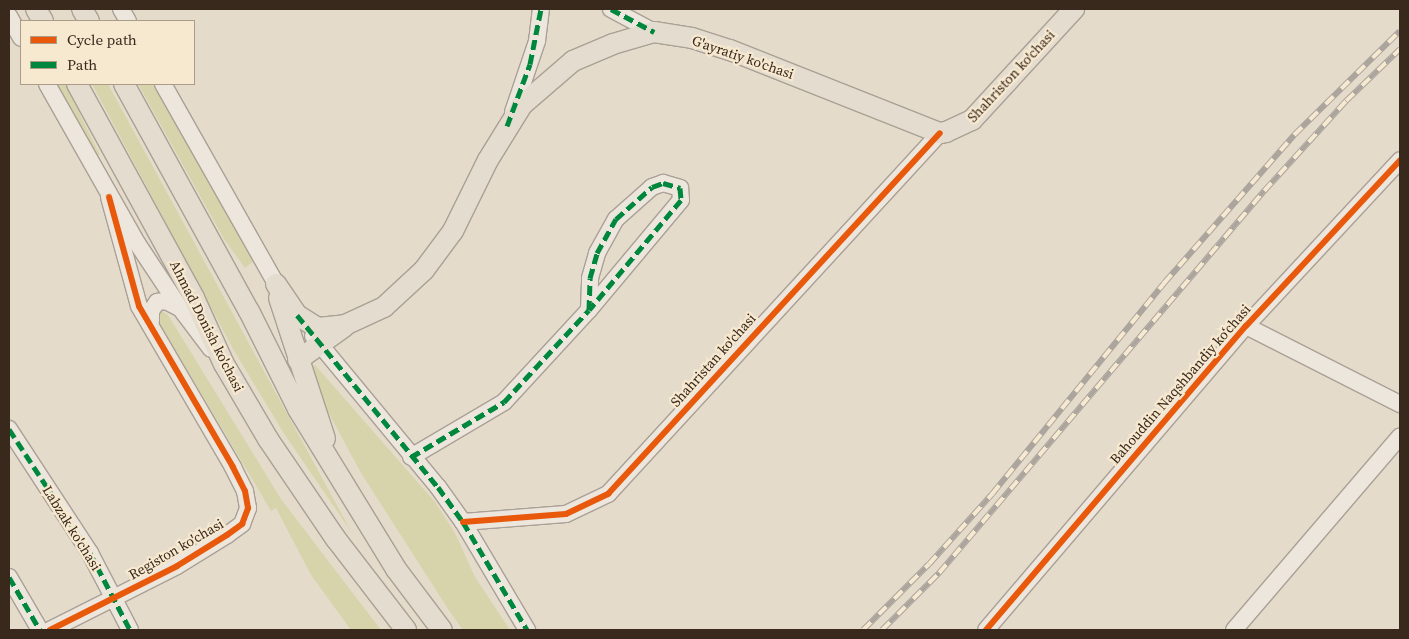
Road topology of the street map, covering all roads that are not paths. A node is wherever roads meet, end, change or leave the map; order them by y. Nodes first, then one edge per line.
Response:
1 (36, 9) edge
2 (82, 9) edge
3 (121, 9) edge
4 (541, 9) edge
5 (611, 9) edge
6 (1074, 9) edge
7 (9, 16) edge
8 (42, 20) edge
9 (88, 20) edge
10 (127, 20) edge
11 (654, 32) junction
12 (20, 36) edge
13 (47, 85) edge
14 (78, 85) edge
15 (125, 85) edge
16 (164, 85) edge
17 (508, 126) junction
18 (940, 133) junction
19 (1400, 160) edge
20 (109, 196) junction
21 (276, 284) junction
22 (180, 308) junction
23 (589, 310) junction
24 (297, 315) junction
25 (151, 321) junction
26 (345, 326) junction
27 (1246, 326) junction
28 (319, 344) junction
29 (298, 360) junction
30 (224, 364) junction
31 (1400, 404) edge
32 (9, 429) edge
33 (1400, 436) edge
34 (411, 457) junction
35 (338, 475) junction
36 (463, 522) junction
37 (9, 577) edge
38 (114, 599) junction
39 (40, 630) edge
40 (50, 630) edge
41 (130, 630) edge
42 (406, 630) edge
43 (442, 630) edge
44 (527, 630) edge
45 (986, 630) edge
46 (1234, 630) edge

1 - 8 main road
2 - 9 main road
3 - 10 street
4 - 17 street, G'ayratiy ko'chasi
5 - 11 street
6 - 18 main road, Shahriston ko'chasi
7 - 12 street
11 - 17 main road, G'ayratiy ko'chasi
11 - 18 main road, G'ayratiy ko'chasi
13 - 20 street
14 - 30 main road, Ahmad Donish ko'chasi
15 - 35 main road
16 - 21 street
17 - 26 main road, G'ayratiy ko'chasi
18 - 36 street, Shahristan ko'chasi
19 - 27 street, Bahouddin Naqshbandiy koʻchasi
20 - 22 street
20 - 25 street, Registon ko'chasi
21 - 24 main road
21 - 29 main road
22 - 25 street
22 - 30 street
23 - 23 street
23 - 34 street
24 - 26 main road
24 - 28 street
25 - 38 street, Registon ko'chasi
26 - 28 main road
27 - 31 street
27 - 45 street, Bahouddin Naqshbandiy koʻchasi
28 - 29 main road
28 - 34 street
29 - 35 main road
30 - 42 main road, Ahmad Donish ko'chasi
32 - 38 street, Labzak ko'chasi
33 - 46 street
34 - 36 street
35 - 43 main road
36 - 44 street
37 - 39 street
38 - 40 street, Registon ko'chasi
38 - 41 street, Labzak ko'chasi

